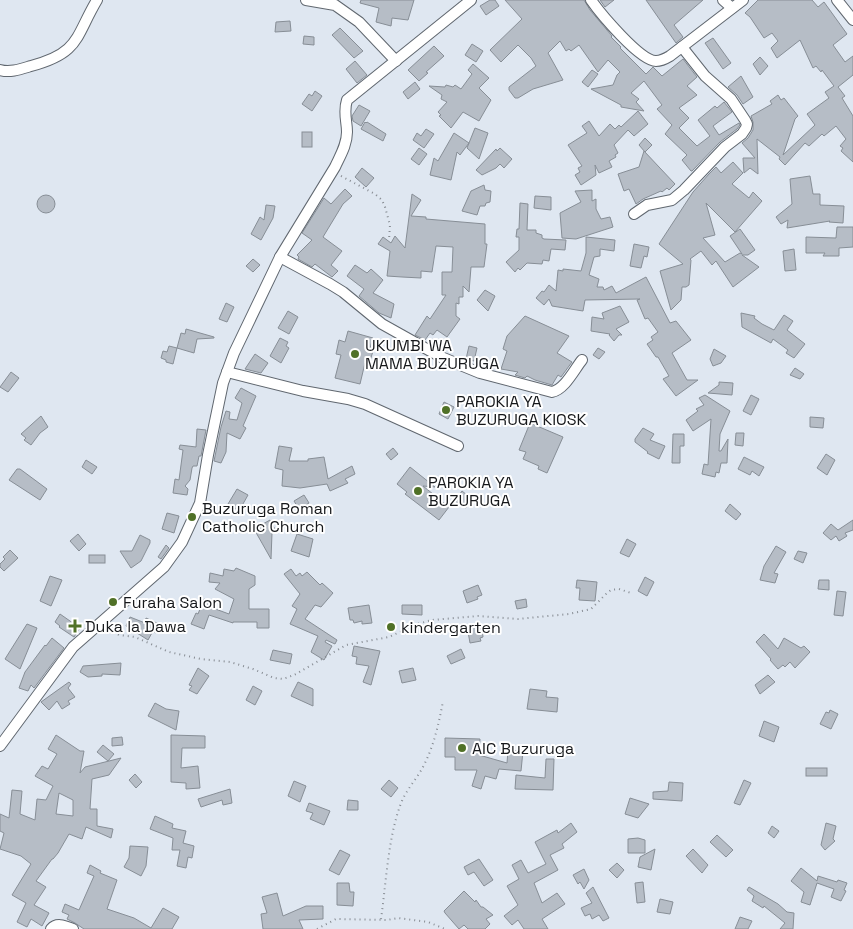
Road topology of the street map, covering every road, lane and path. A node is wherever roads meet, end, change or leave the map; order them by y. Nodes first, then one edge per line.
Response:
1 (97, 0) edge
2 (306, 0) edge
3 (471, 0) edge
4 (591, 0) edge
5 (723, 0) edge
6 (743, 0) edge
7 (837, 0) edge
8 (732, 8) junction
9 (853, 20) edge
10 (682, 47) junction
11 (396, 61) junction
12 (0, 70) edge
13 (332, 172) junction
14 (634, 214) dead end
15 (389, 240) dead end
16 (280, 257) junction
17 (582, 360) dead end
18 (227, 372) junction
19 (458, 446) dead end
20 (631, 593) dead end
21 (101, 624) junction
22 (443, 701) dead end
23 (0, 746) edge
24 (381, 919) junction
25 (51, 929) edge
26 (73, 929) edge
27 (317, 929) edge
28 (445, 929) edge

1 - 12 street
2 - 11 street
3 - 11 street
4 - 10 street
5 - 8 street
6 - 8 street
7 - 9 street
8 - 10 street
10 - 14 street
11 - 13 street
13 - 15 path
13 - 16 street
16 - 17 street
16 - 18 street
18 - 19 street
18 - 21 street
20 - 21 path
21 - 23 street
22 - 24 path
24 - 27 path
24 - 28 path
25 - 26 street

